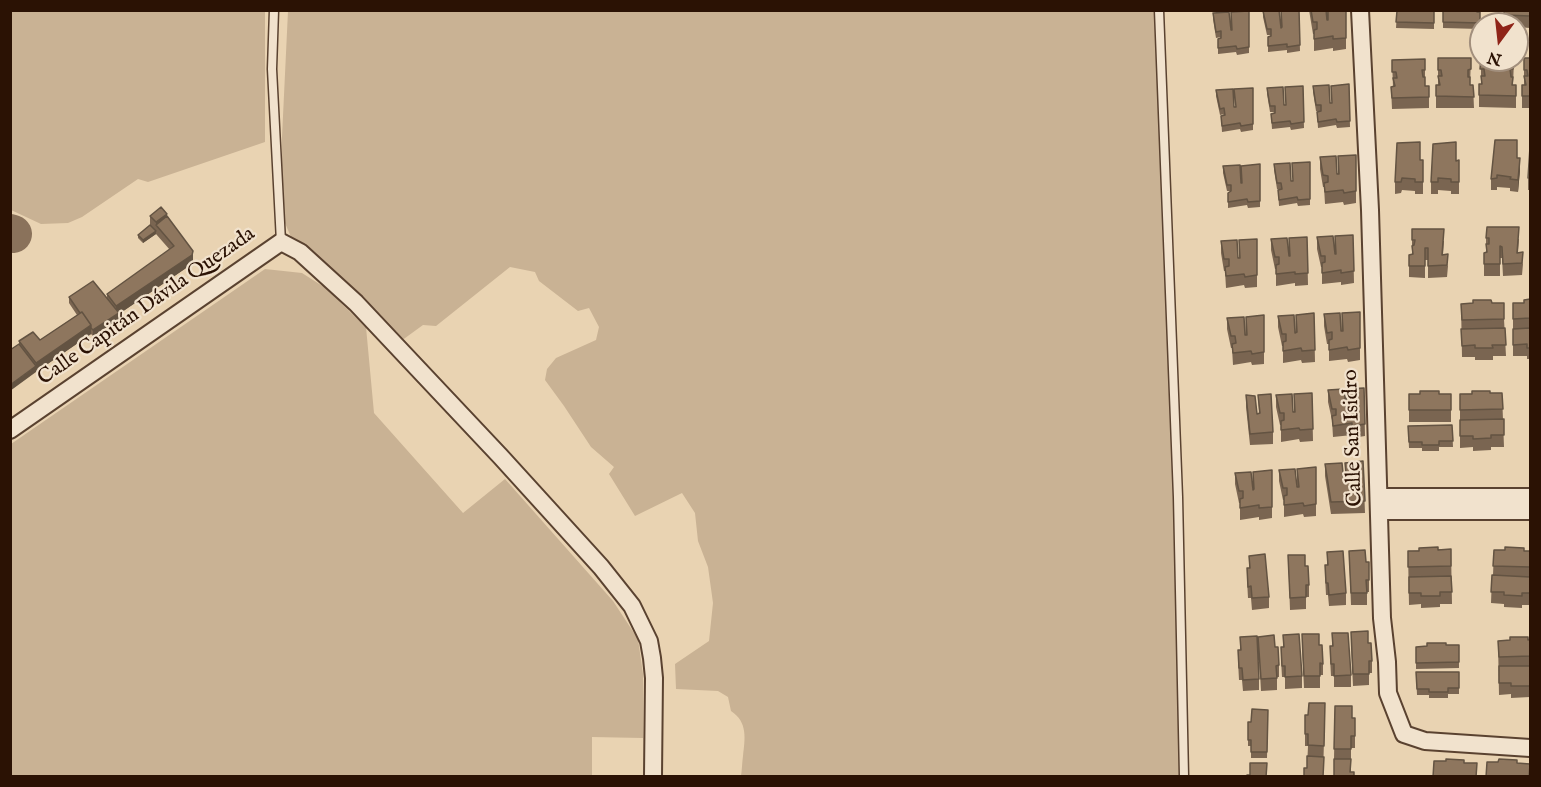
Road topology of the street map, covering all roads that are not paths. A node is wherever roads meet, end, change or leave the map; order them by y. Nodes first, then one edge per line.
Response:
1 (274, 10) edge
2 (1159, 10) edge
3 (1360, 10) edge
4 (281, 242) junction
5 (10, 430) edge
6 (1530, 497) edge
7 (1379, 504) junction
8 (1467, 504) junction
9 (1530, 511) edge
10 (1530, 748) edge
11 (653, 777) edge
12 (1184, 777) edge

1 - 4 lane
2 - 12 lane
3 - 7 street, Calle San Isidro
4 - 5 street, Calle Capitán Dávila Quezada
4 - 11 street
6 - 8 street
7 - 8 street
7 - 10 street, Calle San Isidro
8 - 9 street

